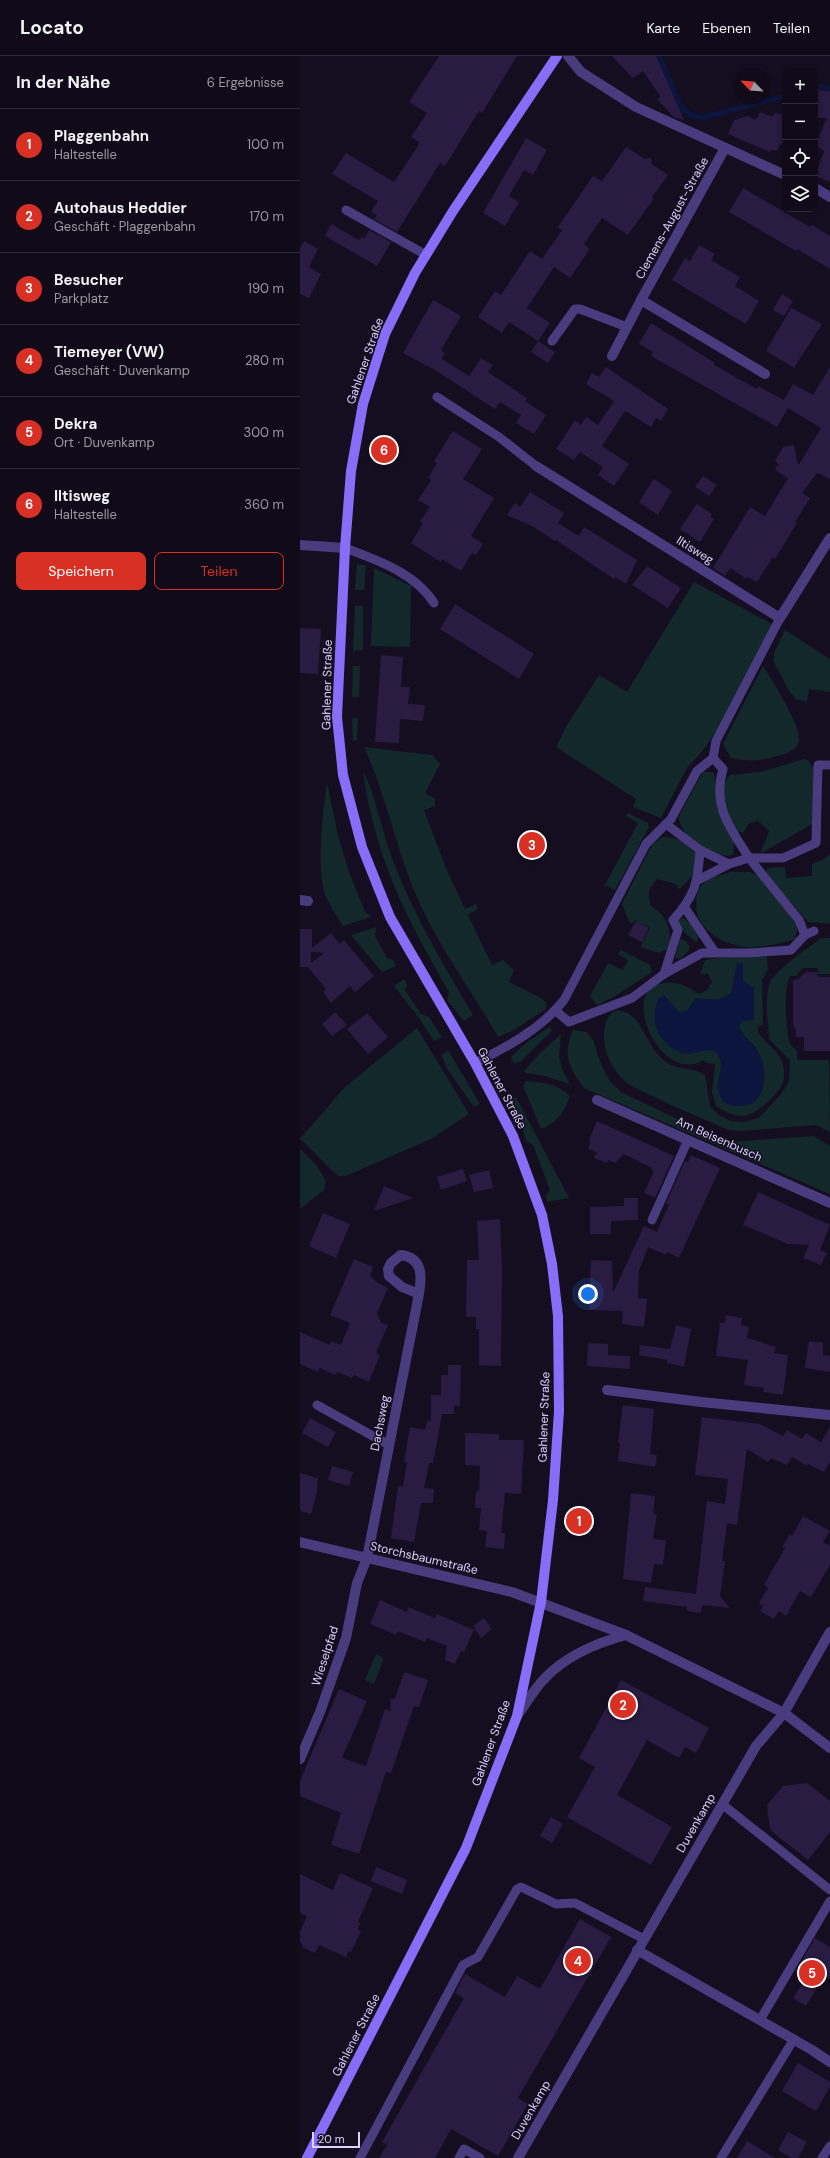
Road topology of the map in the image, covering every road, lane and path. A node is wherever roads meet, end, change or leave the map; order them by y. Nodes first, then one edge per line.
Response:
1 (557, 56) edge
2 (568, 56) edge
3 (725, 148) junction
4 (782, 174) edge
5 (818, 190) edge
6 (830, 197) edge
7 (346, 210) dead end
8 (426, 255) junction
9 (641, 300) junction
10 (627, 326) junction
11 (552, 341) dead end
12 (612, 356) dead end
13 (765, 374) dead end
14 (437, 397) dead end
15 (536, 466) joint
16 (830, 538) edge
17 (300, 545) edge
18 (344, 548) junction
19 (434, 603) dead end
20 (780, 618) junction
21 (713, 758) junction
22 (830, 765) edge
23 (666, 824) junction
24 (700, 850) junction
25 (749, 858) junction
26 (729, 864) junction
27 (698, 880) junction
28 (685, 908) junction
29 (814, 930) dead end
30 (804, 935) junction
31 (714, 951) junction
32 (664, 974) junction
33 (556, 1011) junction
34 (475, 1063) junction
35 (598, 1100) dead end
36 (688, 1140) junction
37 (830, 1203) edge
38 (652, 1220) dead end
39 (418, 1294) dead end
40 (607, 1390) dead end
41 (317, 1406) dead end
42 (830, 1415) edge
43 (389, 1445) junction
44 (300, 1542) edge
45 (367, 1558) junction
46 (541, 1602) junction
47 (830, 1632) edge
48 (626, 1635) junction
49 (784, 1713) junction
50 (517, 1716) junction
51 (830, 1748) edge
52 (300, 1759) edge
53 (722, 1804) junction
54 (830, 1890) edge
55 (830, 1902) edge
56 (644, 1939) junction
57 (637, 1950) junction
58 (760, 2020) junction
59 (794, 2040) junction
60 (830, 2062) edge
61 (830, 2146) edge
62 (307, 2158) edge
63 (360, 2158) edge
64 (459, 2158) edge
65 (480, 2158) edge
66 (518, 2158) edge
67 (721, 2158) edge
68 (822, 2158) edge

1 - 8 main road, Gahlener Straße
2 - 3 street, Clemens-August-Straße
3 - 4 street, Clemens-August-Straße
3 - 9 street, Clemens-August-Straße
5 - 6 street
7 - 8 lane
8 - 18 main road, Gahlener Straße
9 - 10 street, Clemens-August-Straße
9 - 13 street
10 - 11 lane
10 - 12 street, Clemens-August-Straße
14 - 15 lane, Iltisweg
15 - 20 street, Iltisweg
16 - 20 street
17 - 18 street
18 - 19 lane
18 - 34 main road, Gahlener Straße
20 - 21 lane
21 - 23 lane
21 - 25 lane
22 - 25 lane
23 - 24 lane
23 - 33 lane
24 - 26 lane
24 - 27 lane
25 - 26 lane
25 - 30 lane
26 - 27 lane
27 - 28 lane
28 - 31 lane
28 - 32 lane
29 - 30 lane
30 - 31 lane
31 - 32 lane
32 - 33 lane
33 - 34 lane
34 - 46 main road, Gahlener Straße
35 - 36 street, Am Beisenbusch
36 - 37 street, Am Beisenbusch
36 - 38 lane
39 - 43 street, Dachsweg
40 - 42 street
41 - 43 lane
43 - 45 street, Dachsweg
44 - 45 street, Storchsbaumstraße
45 - 46 street, Storchsbaumstraße
45 - 52 street, Wieselpfad
46 - 48 street, Storchsbaumstraße
46 - 50 main road, Gahlener Straße
47 - 49 street
48 - 49 street, Storchsbaumstraße
48 - 50 street
49 - 51 street, Storchsbaumstraße
49 - 53 street, Duvenkamp
50 - 62 main road, Gahlener Straße
53 - 54 lane
53 - 56 street, Duvenkamp
55 - 58 lane
56 - 57 street, Duvenkamp
56 - 63 lane
57 - 58 street
57 - 66 street, Duvenkamp
58 - 59 street
59 - 60 street
59 - 67 lane
61 - 68 lane
64 - 65 lane

